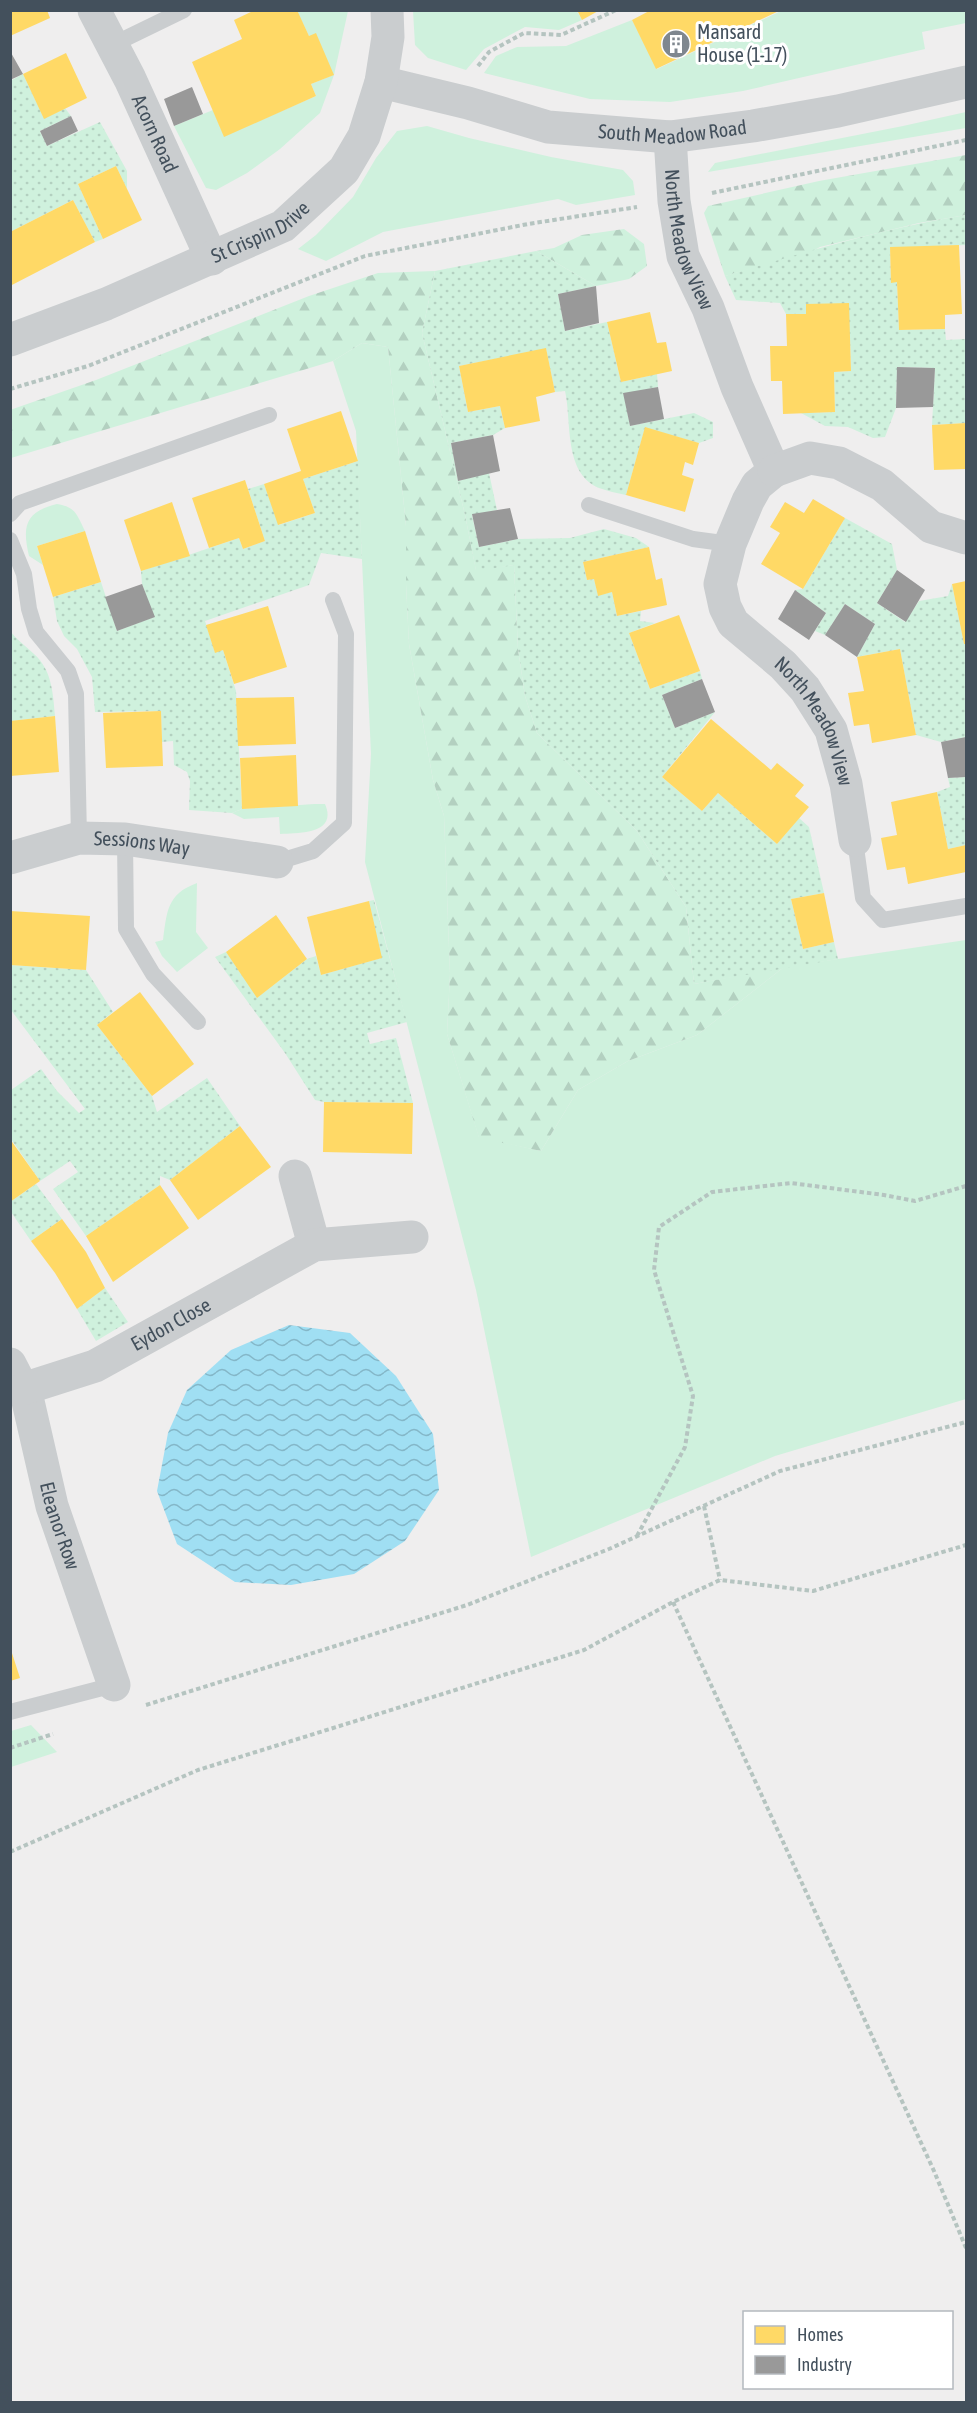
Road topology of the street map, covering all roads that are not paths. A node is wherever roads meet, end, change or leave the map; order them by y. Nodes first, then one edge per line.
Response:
1 (94, 10) edge
2 (184, 10) edge
3 (387, 10) edge
4 (112, 45) junction
5 (381, 82) junction
6 (966, 82) edge
7 (670, 137) junction
8 (212, 259) junction
9 (10, 340) edge
10 (269, 415) dead end
11 (774, 471) junction
12 (589, 505) dead end
13 (10, 514) edge
14 (966, 538) edge
15 (10, 540) edge
16 (730, 544) junction
17 (333, 600) dead end
18 (79, 838) junction
19 (125, 839) junction
20 (855, 840) joint
21 (10, 858) edge
22 (277, 862) joint
23 (966, 906) edge
24 (198, 1022) dead end
25 (295, 1176) dead end
26 (412, 1237) dead end
27 (314, 1245) junction
28 (17, 1377) edge
29 (125, 1697) joint
30 (10, 1712) edge

1 - 4 street, Acorn Road
2 - 4 lane
3 - 5 street, St Crispin Drive
4 - 8 street, Acorn Road
5 - 7 street, South Meadow Road
5 - 8 street, St Crispin Drive
6 - 7 street, South Meadow Road
7 - 11 street, North Meadow View
8 - 9 street, St Crispin Drive
10 - 13 lane
11 - 14 street, North Meadow View
11 - 16 street, North Meadow View
12 - 16 lane
15 - 18 lane
16 - 20 street, North Meadow View
17 - 22 lane
18 - 19 street, Sessions Way
18 - 21 street, Sessions Way
19 - 22 street, Sessions Way
19 - 24 lane
20 - 23 lane, North Meadow View
25 - 27 street
26 - 27 street, Eydon Close
27 - 28 street, Eydon Close
28 - 29 street, Eleanor Row
29 - 30 lane

